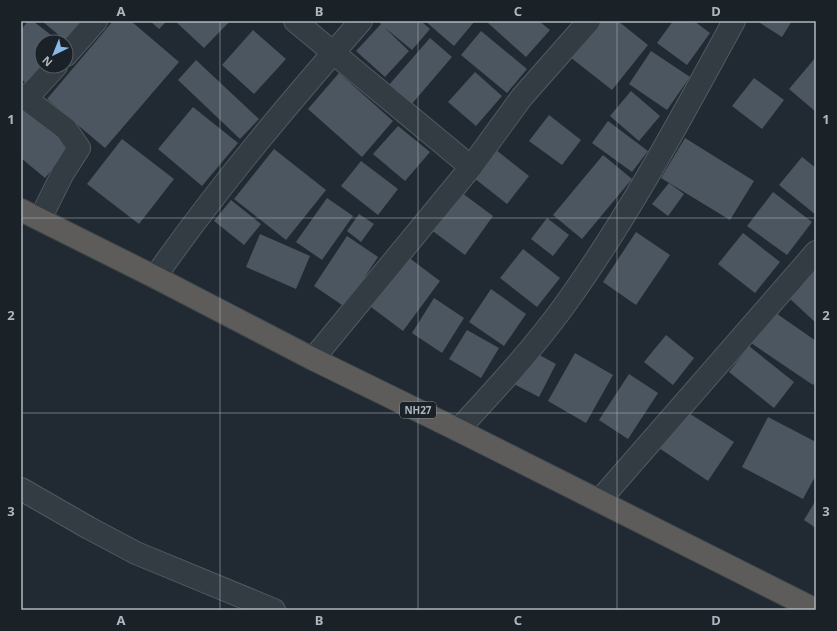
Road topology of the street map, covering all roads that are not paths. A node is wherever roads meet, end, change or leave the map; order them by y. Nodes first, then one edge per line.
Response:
1 (96, 21) edge
2 (296, 21) edge
3 (361, 21) edge
4 (589, 21) edge
5 (734, 21) edge
6 (74, 46) edge
7 (333, 53) junction
8 (48, 74) edge
9 (24, 97) edge
10 (471, 167) junction
11 (21, 210) edge
12 (40, 219) junction
13 (816, 252) edge
14 (155, 277) junction
15 (313, 359) junction
16 (458, 430) junction
17 (21, 489) edge
18 (599, 501) junction
19 (274, 610) edge
20 (816, 610) edge

1 - 6 street
2 - 7 street
3 - 7 street
4 - 10 street
5 - 16 street
7 - 10 street
7 - 14 street
8 - 9 street
9 - 12 street
10 - 15 street
11 - 12 highway, NH27
12 - 14 highway, NH27
13 - 18 street
14 - 15 highway, NH27
15 - 16 highway, NH27
16 - 18 highway, NH27
17 - 19 street
18 - 20 highway, NH27

